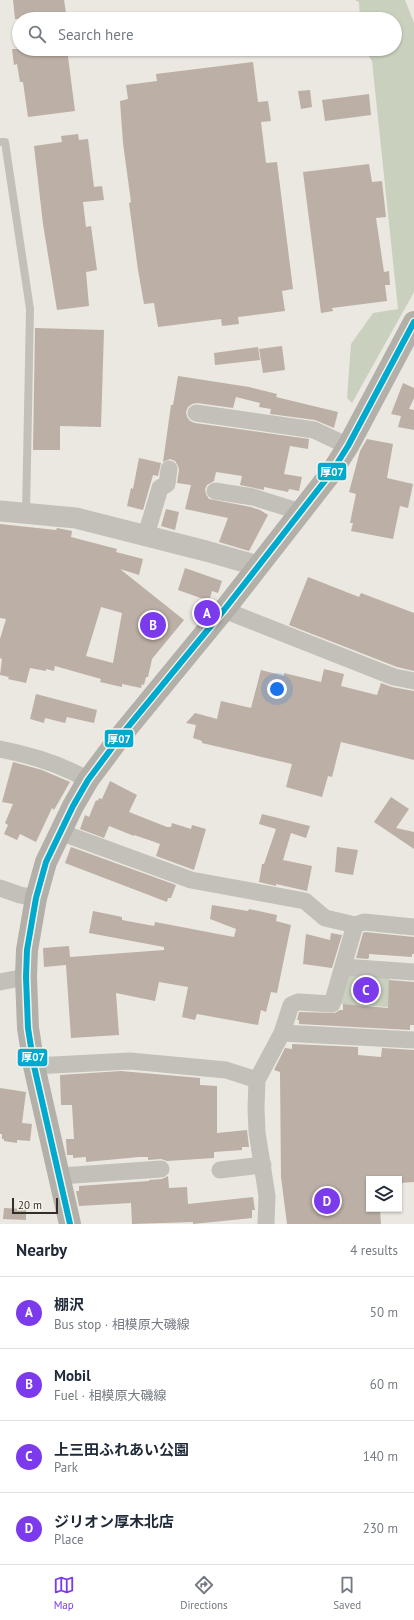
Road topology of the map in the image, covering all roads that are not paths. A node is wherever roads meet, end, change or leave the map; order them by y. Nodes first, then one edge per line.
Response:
1 (0, 142) edge
2 (414, 322) edge
3 (196, 413) dead end
4 (348, 446) junction
5 (169, 469) dead end
6 (225, 488) dead end
7 (0, 511) edge
8 (301, 512) junction
9 (26, 514) junction
10 (146, 535) junction
11 (258, 566) junction
12 (224, 610) junction
13 (414, 681) edge
14 (0, 749) edge
15 (88, 780) junction
16 (60, 832) junction
17 (0, 888) edge
18 (36, 898) junction
19 (355, 925) junction
20 (414, 927) edge
21 (343, 967) junction
22 (414, 972) edge
23 (26, 977) junction
24 (0, 982) edge
25 (282, 1033) junction
26 (414, 1040) edge
27 (34, 1066) junction
28 (257, 1080) junction
29 (263, 1165) junction
30 (161, 1169) dead end
31 (220, 1170) dead end
32 (60, 1176) junction
33 (70, 1224) edge
34 (266, 1224) edge

1 - 9 lane
2 - 4 main road
3 - 4 street
4 - 8 main road
5 - 10 street
6 - 8 street
7 - 9 street
8 - 11 main road
9 - 10 street
10 - 11 street
11 - 12 main road
12 - 13 street
12 - 15 main road
14 - 15 street
15 - 16 main road
16 - 18 main road
16 - 19 street
17 - 18 street
18 - 23 main road
19 - 20 street
19 - 21 street
21 - 22 street
21 - 25 street
23 - 24 street
23 - 27 main road
25 - 26 street
25 - 28 street
27 - 28 street
27 - 32 main road
28 - 29 street
29 - 31 street
29 - 34 street
30 - 32 street
32 - 33 main road

